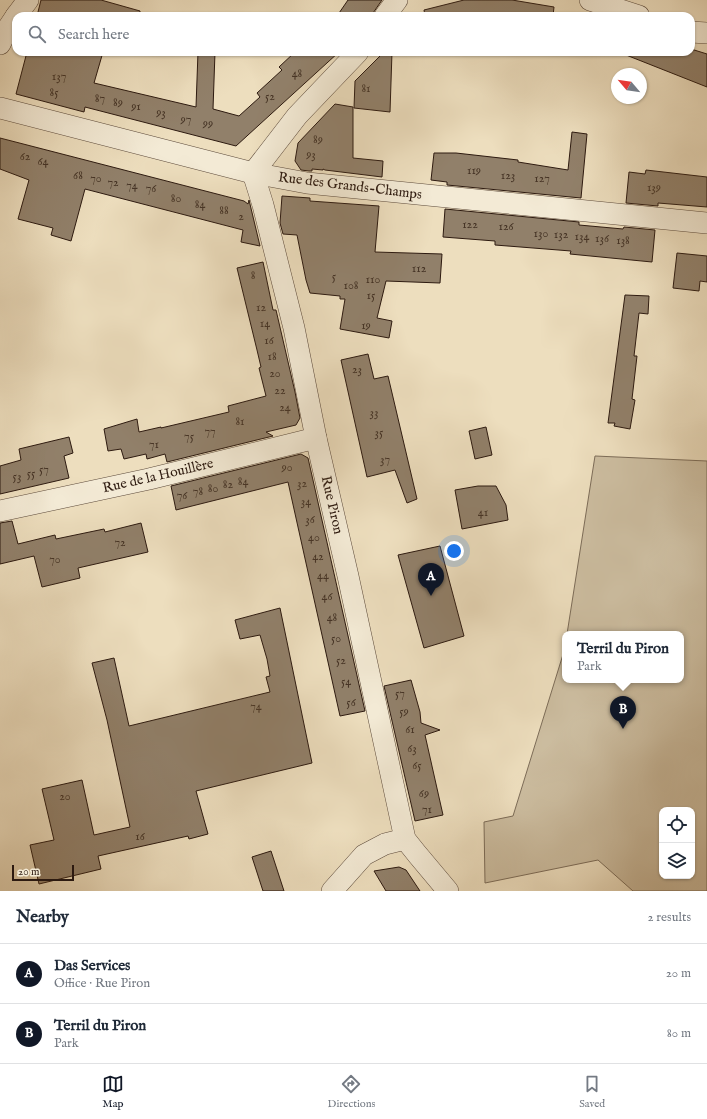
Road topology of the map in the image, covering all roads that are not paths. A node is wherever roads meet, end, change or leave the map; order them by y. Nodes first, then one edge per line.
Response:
1 (28, 0) edge
2 (397, 0) edge
3 (590, 0) edge
4 (19, 12) edge
5 (388, 12) edge
6 (627, 12) edge
7 (12, 22) edge
8 (695, 32) edge
9 (707, 33) edge
10 (0, 44) edge
11 (354, 56) edge
12 (0, 108) edge
13 (253, 173) junction
14 (707, 223) edge
15 (316, 438) junction
16 (0, 511) edge
17 (405, 838) junction
18 (332, 891) edge
19 (448, 891) edge

1 - 4 street
2 - 5 street
3 - 6 street
7 - 10 street
8 - 9 street
11 - 13 street
12 - 13 street, Rue des Grands-Champs
13 - 14 street, Rue des Grands-Champs
13 - 15 street, Rue Piron
15 - 16 street, Rue de la Houillère
15 - 17 street, Rue Piron
17 - 18 street
17 - 19 street

